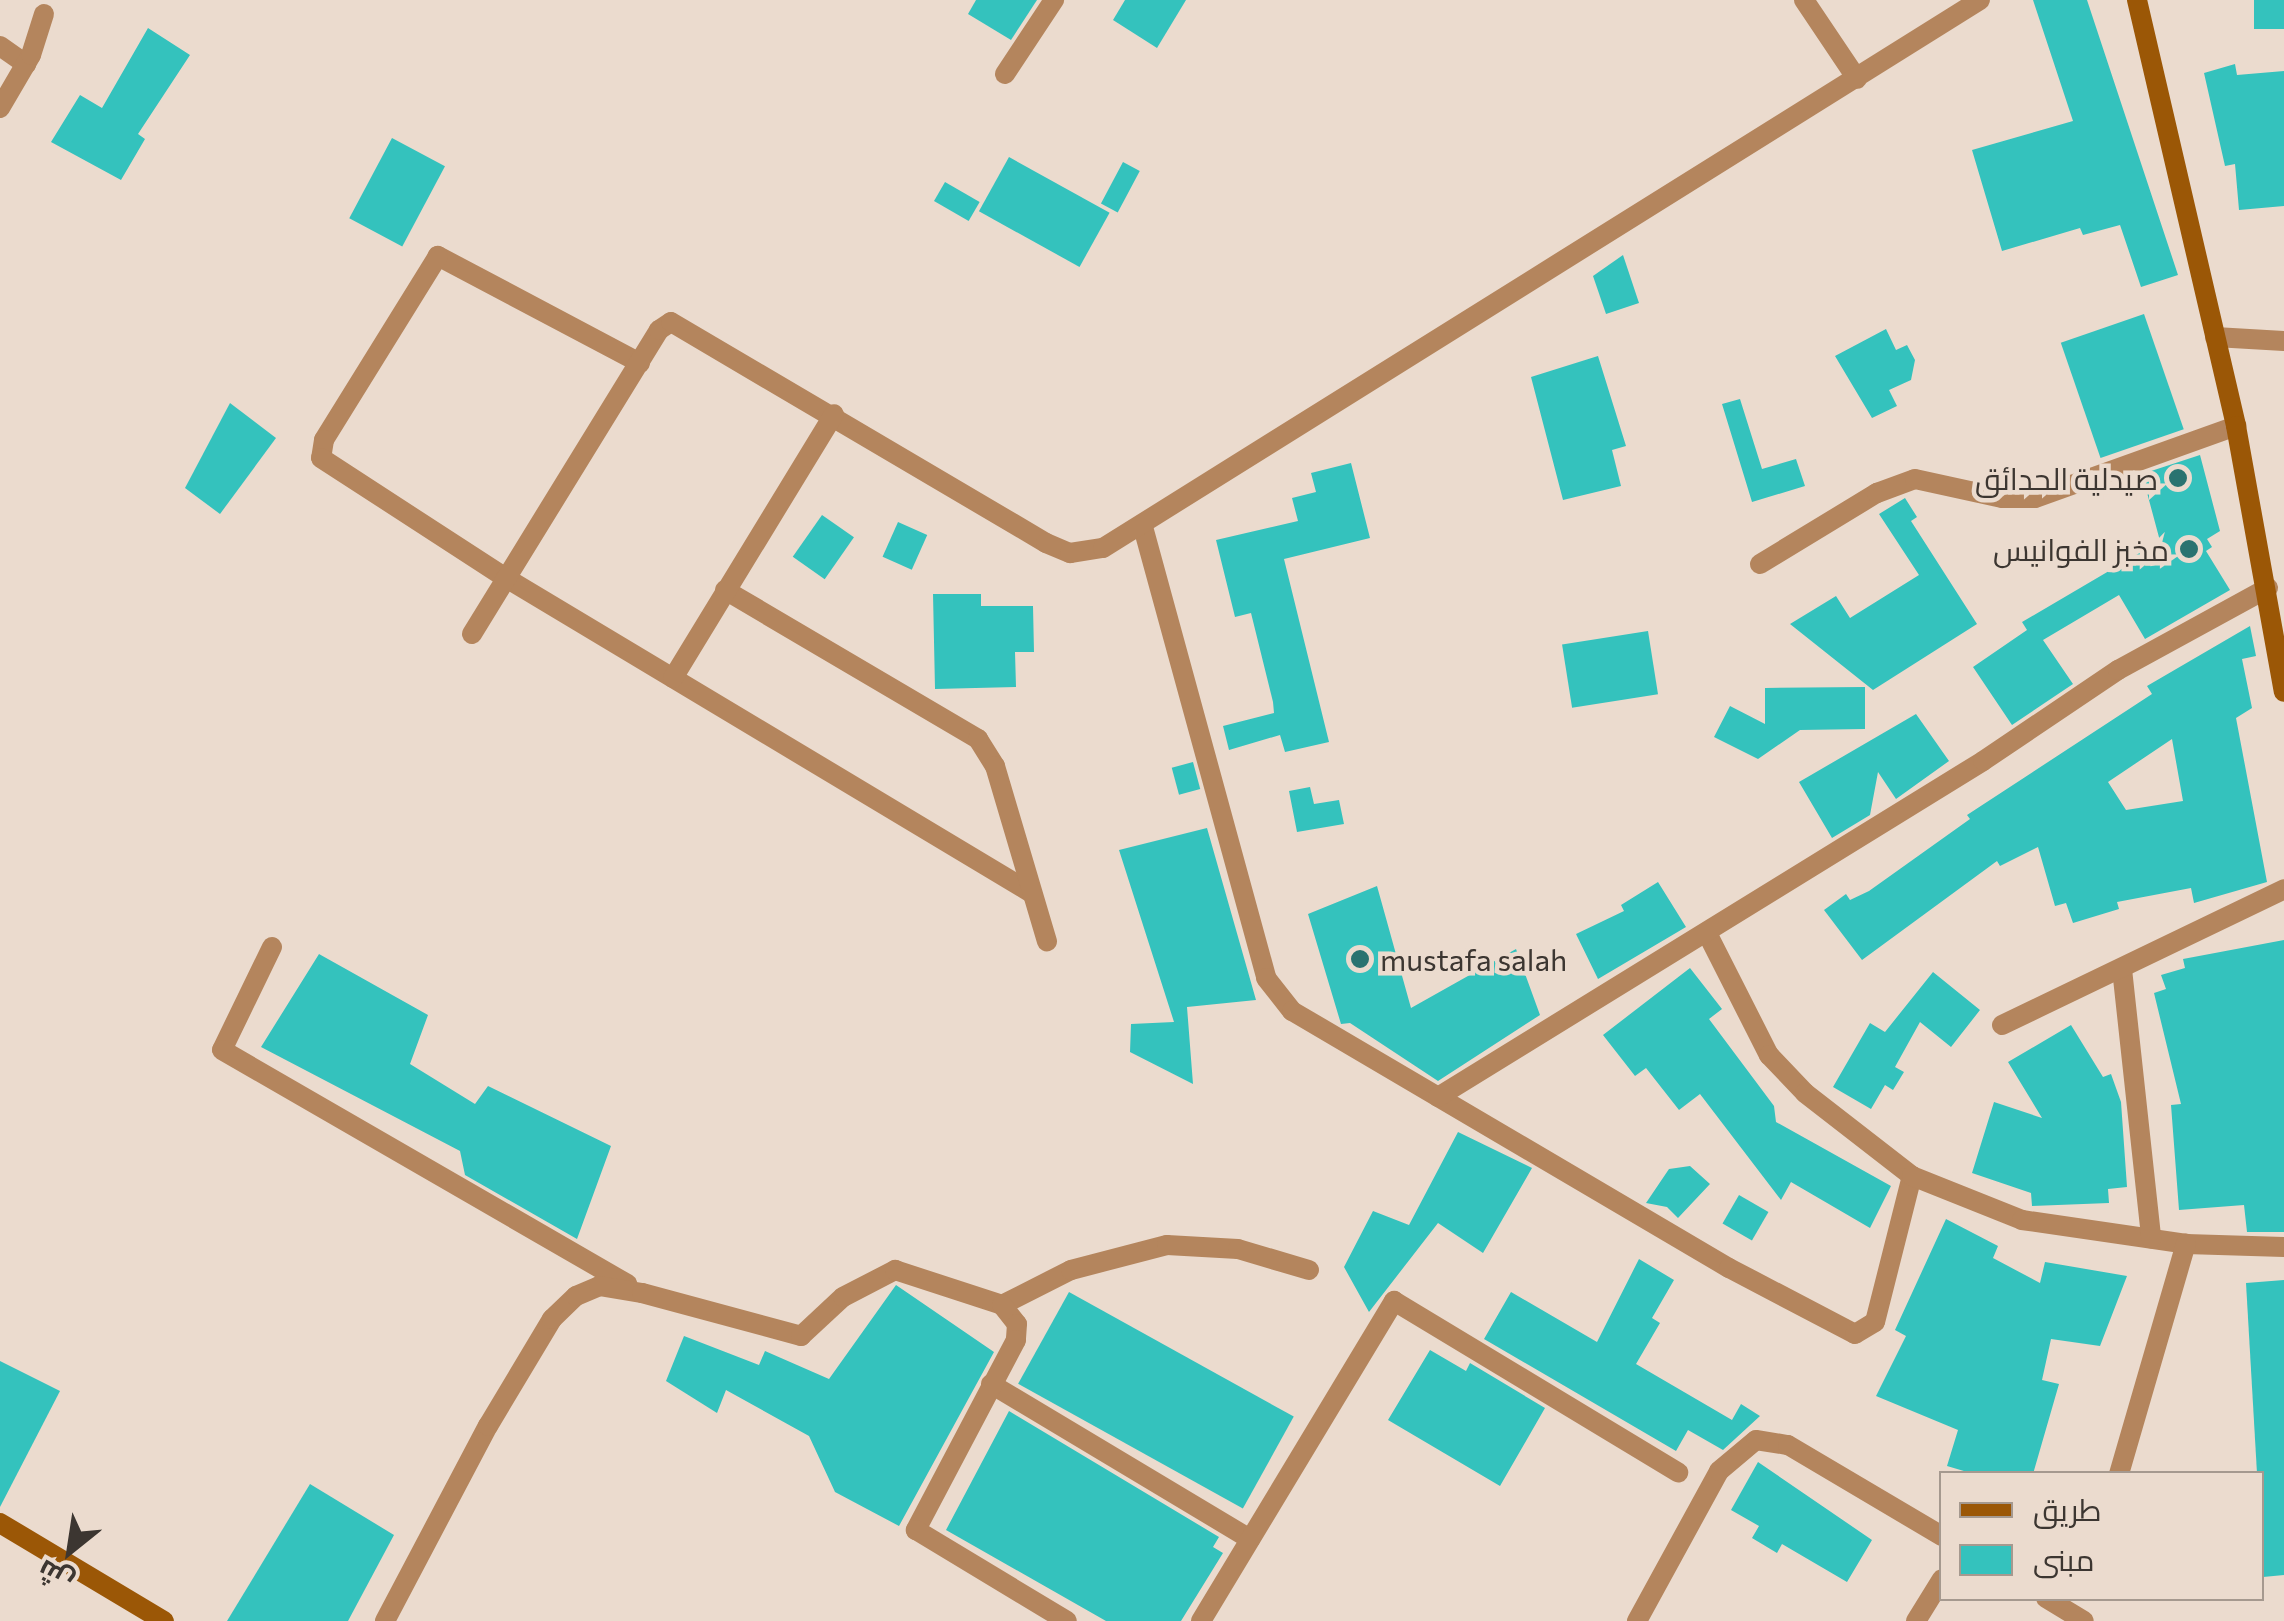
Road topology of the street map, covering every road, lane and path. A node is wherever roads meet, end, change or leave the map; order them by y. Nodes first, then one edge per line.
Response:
1 (1054, 0) edge
2 (1804, 0) edge
3 (1980, 0) edge
4 (2120, 0) edge
5 (2137, 0) edge
6 (44, 14) dead end
7 (2139, 26) junction
8 (0, 46) edge
9 (26, 64) junction
10 (1006, 74) dead end
11 (1857, 79) junction
12 (0, 108) edge
13 (2215, 337) junction
14 (2284, 341) edge
15 (640, 364) junction
16 (834, 414) junction
17 (2236, 426) junction
18 (1143, 527) junction
19 (1760, 564) dead end
20 (506, 578) junction
21 (2268, 588) junction
22 (725, 590) junction
23 (472, 634) dead end
24 (674, 678) junction
25 (2284, 692) edge
26 (2284, 889) edge
27 (1030, 892) junction
28 (1707, 933) junction
29 (1047, 941) dead end
30 (272, 947) dead end
31 (2122, 969) junction
32 (2002, 1025) dead end
33 (1438, 1096) junction
34 (1912, 1176) junction
35 (2151, 1238) junction
36 (2186, 1244) junction
37 (2284, 1247) edge
38 (1309, 1270) dead end
39 (642, 1293) junction
40 (1002, 1306) junction
41 (992, 1384) junction
42 (2119, 1471) edge
43 (1678, 1472) dead end
44 (0, 1522) edge
45 (1939, 1534) edge
46 (1250, 1539) junction
47 (1939, 1584) edge
48 (2051, 1601) edge
49 (164, 1621) edge
50 (385, 1621) edge
51 (1067, 1621) edge
52 (1202, 1621) edge
53 (1637, 1621) edge
54 (1916, 1621) edge
55 (2084, 1621) edge

1 - 10 street
2 - 11 street
3 - 11 street
4 - 7 main road
5 - 7 main road
6 - 9 street
7 - 13 main road
8 - 9 street
9 - 12 street
11 - 18 street
13 - 14 street
13 - 17 main road
15 - 16 street
15 - 20 street
15 - 20 street
16 - 18 street
16 - 22 street
17 - 19 street
17 - 21 main road
18 - 33 street
20 - 23 street
20 - 24 street
21 - 25 main road
21 - 28 street
22 - 24 street
22 - 27 street
24 - 27 street
26 - 31 street
27 - 29 street
28 - 33 street
28 - 34 street
30 - 39 street
31 - 32 street
31 - 35 street
33 - 34 street
34 - 35 street
35 - 36 street
36 - 37 street
36 - 42 street
38 - 40 street
39 - 40 street
39 - 50 street
40 - 41 street
41 - 46 street
41 - 51 street
43 - 46 street
44 - 49 main road
45 - 53 street
46 - 52 street
47 - 54 street
48 - 55 street

